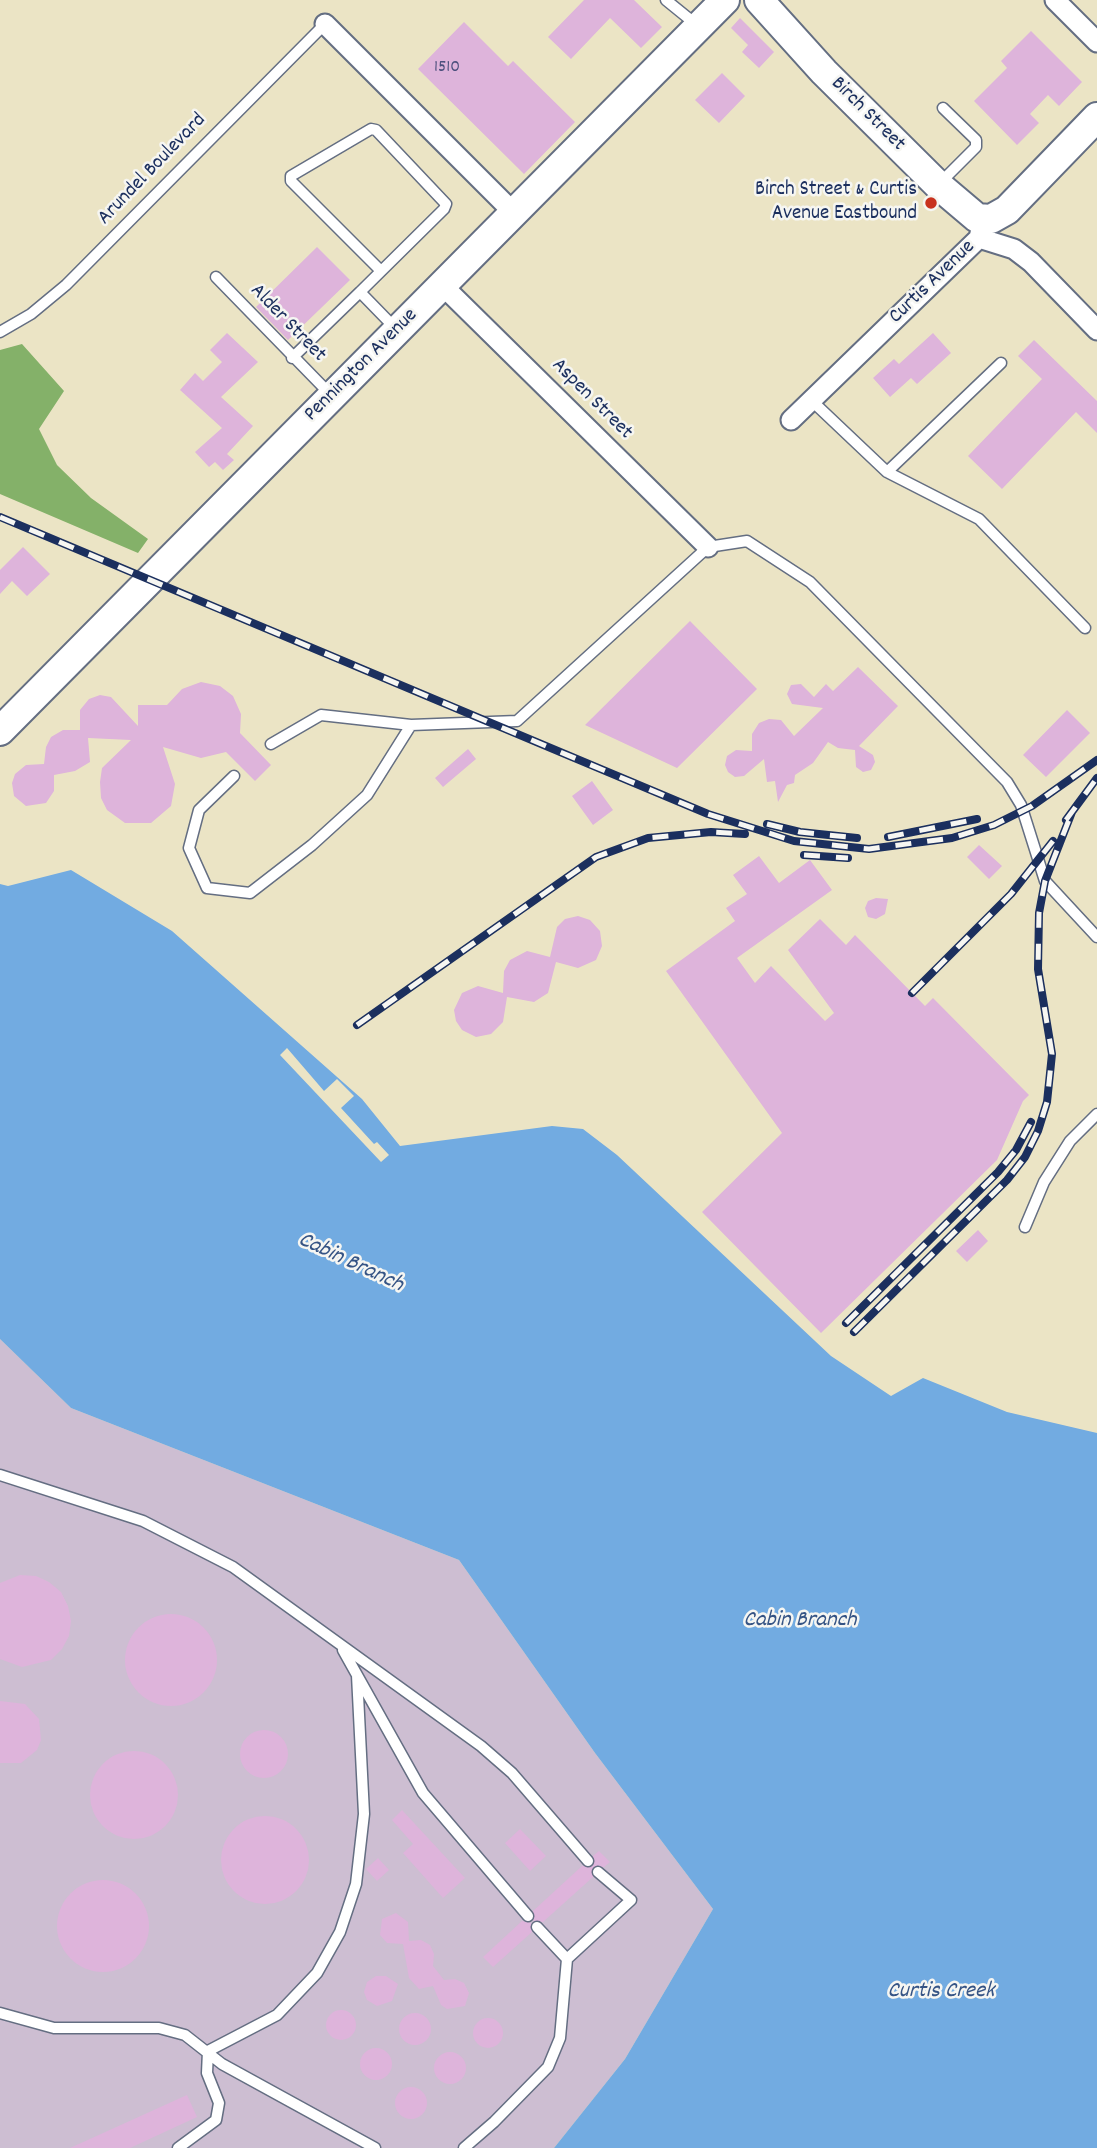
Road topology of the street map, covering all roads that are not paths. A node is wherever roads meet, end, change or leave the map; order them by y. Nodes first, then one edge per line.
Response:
1 (666, 0) edge
2 (724, 0) edge
3 (759, 0) edge
4 (765, 0) edge
5 (1055, 0) edge
6 (325, 24) joint
7 (781, 25) junction
8 (699, 26) junction
9 (1097, 42) edge
10 (943, 108) dead end
11 (1097, 117) edge
12 (938, 185) junction
13 (514, 213) junction
14 (981, 229) junction
15 (381, 271) junction
16 (216, 277) dead end
17 (443, 285) junction
18 (360, 292) junction
19 (397, 330) junction
20 (1097, 330) edge
21 (0, 332) edge
22 (292, 358) junction
23 (1001, 363) dead end
24 (332, 396) junction
25 (811, 400) junction
26 (791, 420) dead end
27 (887, 472) junction
28 (708, 547) junction
29 (1085, 628) dead end
30 (411, 725) junction
31 (0, 731) edge
32 (271, 744) dead end
33 (234, 776) dead end
34 (1097, 937) edge
35 (1097, 1114) edge
36 (1025, 1227) dead end
37 (0, 1475) edge
38 (341, 1646) junction
39 (357, 1675) junction
40 (588, 1861) dead end
41 (598, 1872) dead end
42 (528, 1916) dead end
43 (537, 1927) dead end
44 (568, 1959) junction
45 (0, 2013) edge
46 (208, 2051) junction
47 (178, 2148) edge
48 (375, 2148) edge
49 (464, 2148) edge

1 - 8 lane
2 - 8 main road, Pennington Avenue
3 - 7 main road, Birch Street
4 - 7 main road
5 - 9 street
6 - 13 street
6 - 21 lane, Arundel Boulevard
7 - 12 main road, Birch Street
8 - 13 main road, Pennington Avenue
10 - 12 lane
11 - 14 main road, Curtis Avenue
12 - 14 main road, Birch Street
13 - 17 main road, Pennington Avenue
14 - 20 street, Birch Street
14 - 25 street, Curtis Avenue
15 - 15 lane
15 - 18 lane
16 - 22 lane, Alder Street
17 - 19 main road, Pennington Avenue
17 - 28 street, Aspen Street
18 - 19 lane
18 - 22 lane
19 - 24 main road, Pennington Avenue
22 - 24 lane, Alder Street
23 - 27 lane
24 - 31 main road, Pennington Avenue
25 - 26 street, Curtis Avenue
25 - 27 lane
27 - 29 lane
28 - 30 lane
28 - 34 lane
30 - 32 lane
30 - 33 lane
35 - 36 lane
37 - 38 lane
38 - 39 lane
38 - 40 lane
39 - 42 lane
39 - 46 lane
41 - 44 lane
43 - 44 lane
44 - 49 lane
45 - 46 lane
46 - 47 lane
46 - 48 lane

